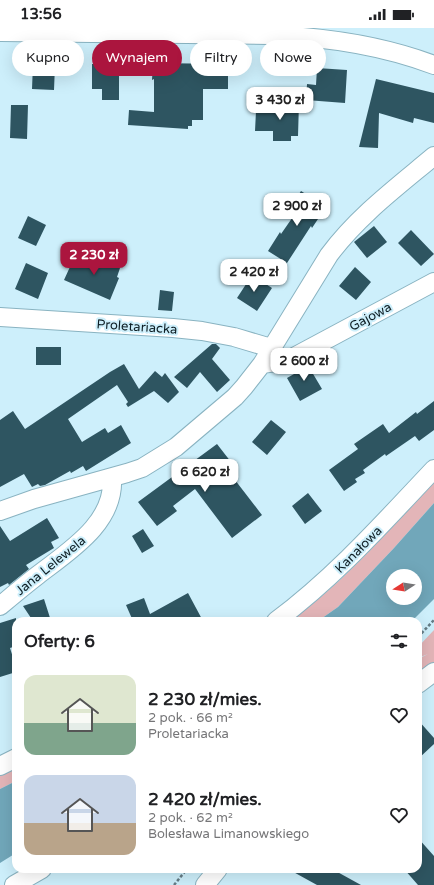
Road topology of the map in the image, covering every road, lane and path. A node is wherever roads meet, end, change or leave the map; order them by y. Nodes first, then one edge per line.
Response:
1 (0, 32) edge
2 (434, 65) edge
3 (434, 156) edge
4 (434, 282) edge
5 (0, 317) edge
6 (271, 348) junction
7 (262, 364) junction
8 (434, 469) edge
9 (112, 478) junction
10 (0, 511) edge
11 (0, 606) edge
12 (281, 617) edge
13 (434, 620) edge
14 (422, 633) edge
15 (434, 672) edge
16 (422, 681) edge
17 (12, 760) edge
18 (0, 766) edge
19 (35, 873) edge
20 (184, 873) edge
21 (215, 873) edge
22 (14, 885) edge
23 (174, 885) edge
24 (205, 885) edge

1 - 2 street
3 - 6 street
4 - 7 street, Gajowa
5 - 6 street, Proletariacka
6 - 7 street
7 - 9 street
8 - 12 street, Kanałowa
9 - 10 street
9 - 11 street, Jana Lelewela
13 - 14 path
15 - 16 street
17 - 18 street
19 - 22 street
20 - 23 path
21 - 24 street

